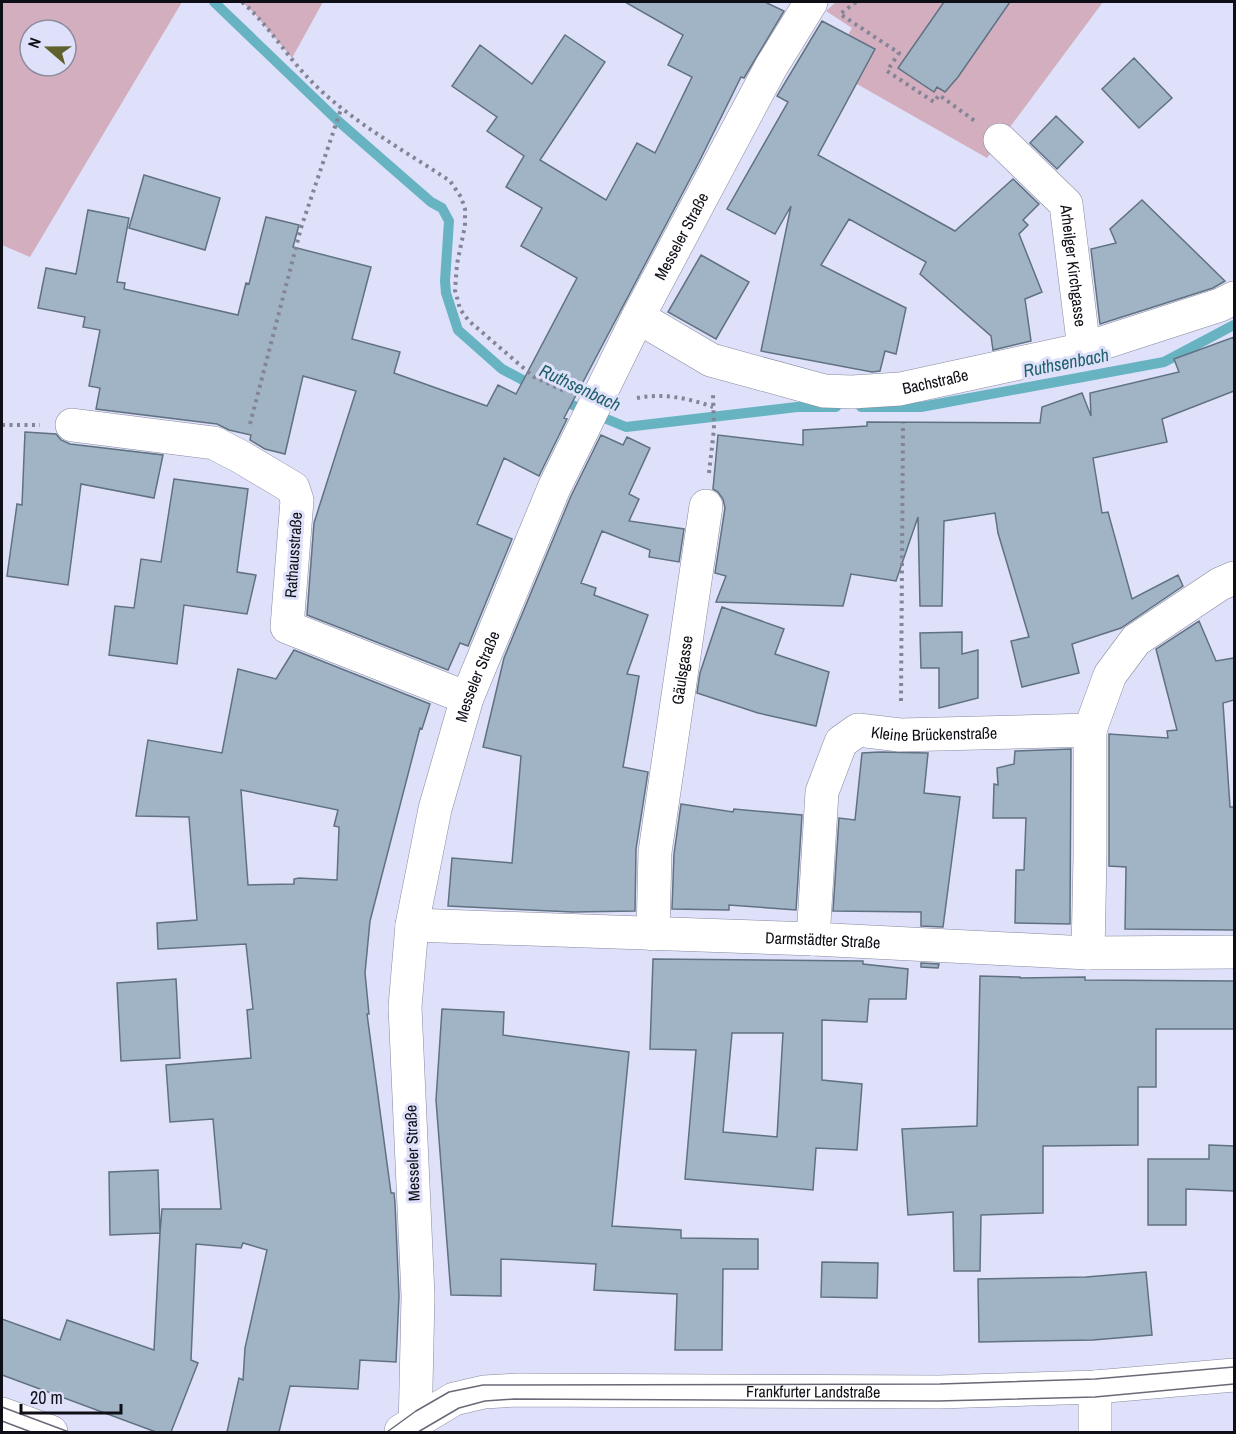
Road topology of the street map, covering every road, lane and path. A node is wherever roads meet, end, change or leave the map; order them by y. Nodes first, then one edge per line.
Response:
1 (242, 2) edge
2 (811, 2) edge
3 (856, 2) edge
4 (341, 109) junction
5 (1000, 140) joint
6 (1234, 298) edge
7 (638, 317) junction
8 (1084, 350) junction
9 (648, 396) dead end
10 (580, 409) junction
11 (903, 421) dead end
12 (72, 425) dead end
13 (241, 457) junction
14 (706, 506) joint
15 (1234, 578) edge
16 (467, 698) junction
17 (1090, 730) junction
18 (900, 735) junction
19 (412, 925) junction
20 (653, 934) junction
21 (813, 939) junction
22 (1234, 952) edge
23 (1088, 953) junction
24 (1234, 1375) edge
25 (1095, 1387) junction
26 (2, 1414) edge
27 (410, 1429) edge
28 (51, 1432) edge
29 (1095, 1432) edge

1 - 4 path
2 - 7 street, Messeler Straße
3 - 5 path
4 - 10 path
4 - 13 path
5 - 8 street, Arheilger Kirchgasse
6 - 8 street, Bachstraße
7 - 8 street, Bachstraße
7 - 10 street, Messeler Straße
9 - 14 path
10 - 16 street, Messeler Straße
11 - 18 path
12 - 13 street, Rathausstraße
13 - 16 street, Rathausstraße
14 - 20 street, Gäulsgasse
15 - 17 street
16 - 19 street, Messeler Straße
17 - 18 street, Kleine Brückenstraße
17 - 23 street
18 - 21 street, Kleine Brückenstraße
19 - 20 street, Darmstädter Straße
19 - 27 street, Messeler Straße
20 - 21 street, Darmstädter Straße
21 - 23 street, Darmstädter Straße
22 - 23 street, Darmstädter Straße
24 - 25 street, Frankfurter Landstraße
25 - 27 street, Frankfurter Landstraße
25 - 29 street
26 - 28 street

